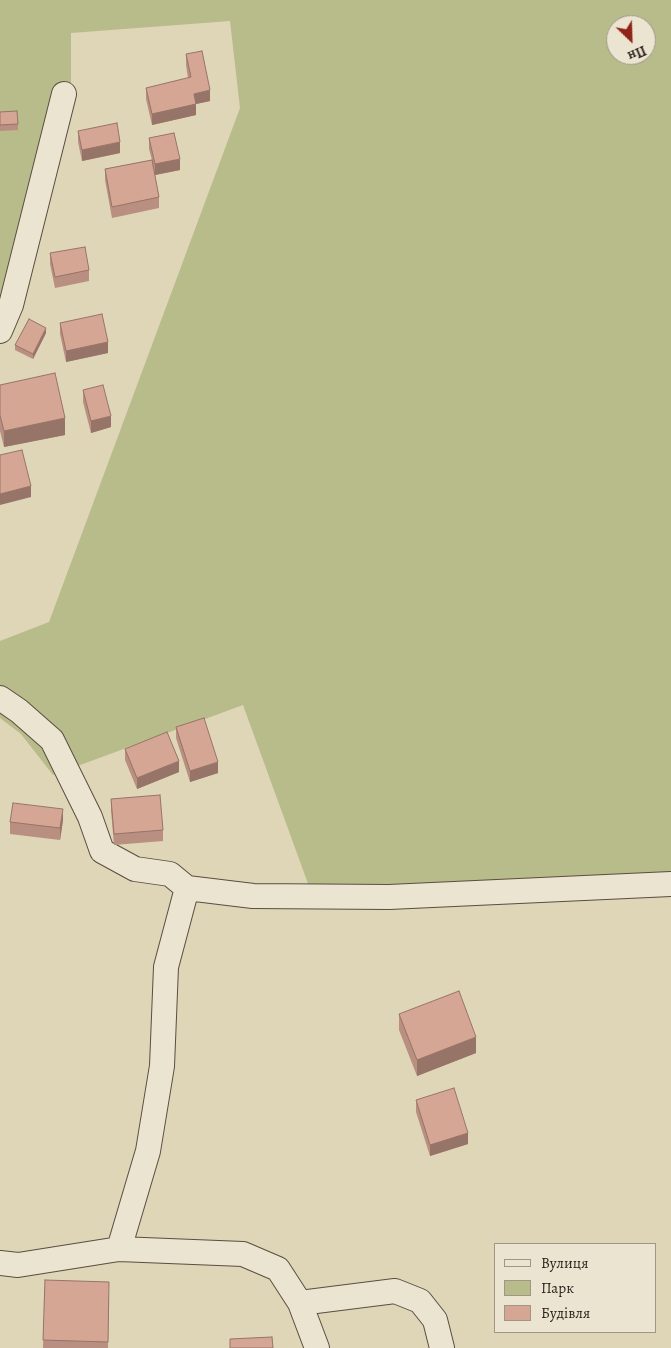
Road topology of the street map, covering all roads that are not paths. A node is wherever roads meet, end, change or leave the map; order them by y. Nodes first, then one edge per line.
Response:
1 (64, 94) dead end
2 (0, 331) edge
3 (0, 698) edge
4 (671, 884) edge
5 (186, 888) junction
6 (119, 1249) junction
7 (0, 1263) edge
8 (300, 1303) junction
9 (317, 1348) edge
10 (442, 1348) edge

1 - 2 street
3 - 5 street
4 - 5 street
5 - 6 street
6 - 7 street
6 - 8 street
8 - 9 street
8 - 10 street

